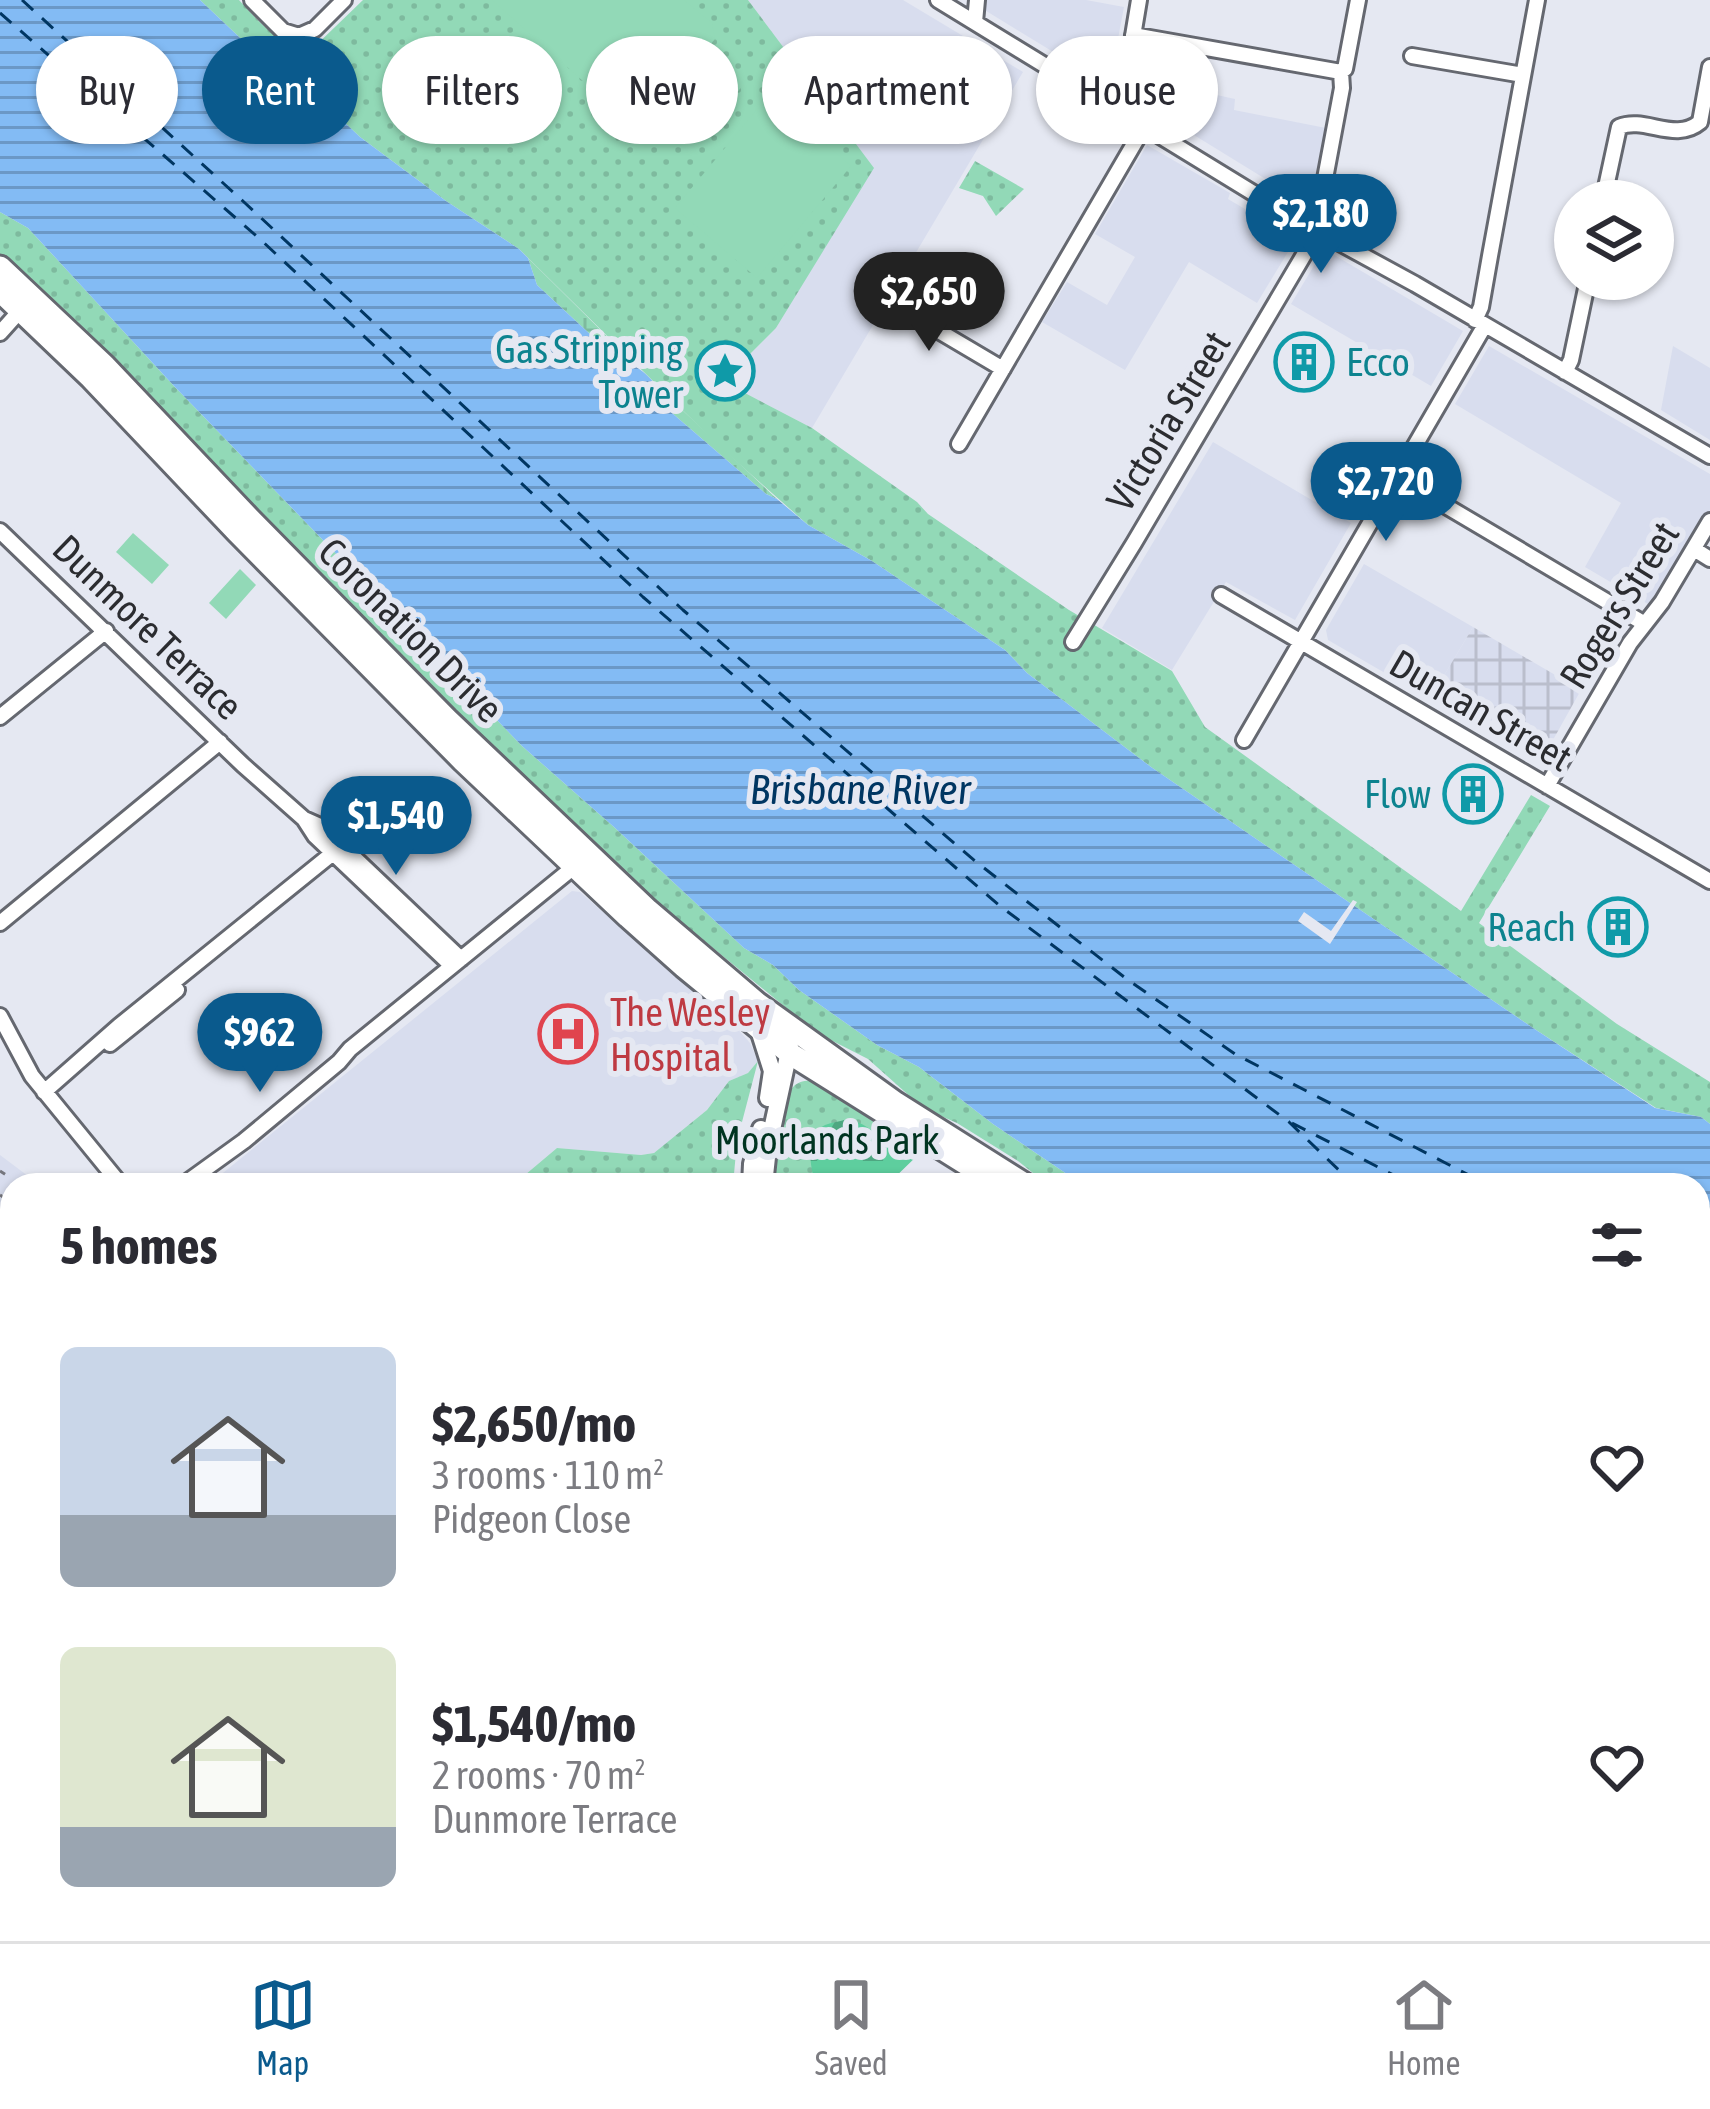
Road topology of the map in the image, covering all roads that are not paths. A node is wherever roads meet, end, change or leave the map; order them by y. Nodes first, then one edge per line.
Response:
1 (252, 0) edge
2 (344, 0) edge
3 (938, 0) edge
4 (977, 0) edge
5 (1139, 0) edge
6 (1358, 0) edge
7 (1537, 0) edge
8 (975, 22) junction
9 (1132, 35) joint
10 (1412, 56) dead end
11 (1036, 59) edge
12 (1710, 68) edge
13 (1341, 71) junction
14 (1522, 75) junction
15 (1133, 144) edge
16 (1175, 144) edge
17 (1607, 180) edge
18 (1312, 228) junction
19 (0, 267) edge
20 (0, 291) edge
21 (884, 298) dead end
22 (1584, 300) edge
23 (27, 303) junction
24 (1480, 323) junction
25 (0, 333) edge
26 (1003, 369) junction
27 (1564, 371) junction
28 (959, 444) dead end
29 (1710, 456) edge
30 (1397, 477) junction
31 (1710, 521) edge
32 (0, 531) edge
33 (1694, 549) junction
34 (1710, 559) edge
35 (1221, 595) dead end
36 (1646, 624) junction
37 (106, 631) junction
38 (1072, 642) dead end
39 (1300, 642) junction
40 (0, 717) edge
41 (1244, 740) dead end
42 (220, 742) junction
43 (1546, 786) junction
44 (304, 819) junction
45 (333, 853) junction
46 (581, 861) junction
47 (1710, 881) edge
48 (0, 923) edge
49 (456, 962) junction
50 (757, 1003) junction
51 (0, 1016) edge
52 (758, 1030) junction
53 (8, 1050) edge
54 (789, 1053) junction
55 (822, 1075) junction
56 (44, 1092) junction
57 (780, 1092) junction
58 (111, 1173) edge
59 (196, 1173) edge
60 (752, 1173) edge
61 (765, 1173) edge
62 (976, 1173) edge
63 (1007, 1173) edge

1 - 2 street
3 - 8 street
4 - 8 street
5 - 9 street
6 - 13 street, Victoria Street
7 - 14 street
8 - 11 street
9 - 13 street
10 - 14 street
12 - 17 street
13 - 18 street, Victoria Street
14 - 24 street
15 - 26 street
16 - 18 street
18 - 24 street
18 - 38 street, Victoria Street
19 - 23 highway, Coronation Drive
20 - 23 highway, Coronation Drive
21 - 26 street
22 - 27 street
23 - 25 street
23 - 46 highway, Coronation Drive
24 - 27 street
24 - 30 street
26 - 28 street
27 - 29 street
30 - 36 street
30 - 39 street
31 - 33 street, Rogers Street
32 - 37 street, Dunmore Terrace
33 - 34 street
33 - 36 street, Rogers Street
35 - 39 street, Duncan Street
36 - 43 street, Rogers Street
37 - 40 street
37 - 42 street, Dunmore Terrace
39 - 41 street
39 - 43 street, Duncan Street
42 - 44 street, Dunmore Terrace
42 - 48 street
43 - 47 street, Duncan Street
44 - 45 street, Dunmore Terrace
44 - 49 street, Dunmore Terrace
45 - 49 street, Dunmore Terrace
45 - 56 street
46 - 49 street
46 - 50 highway, Coronation Drive
46 - 52 highway, Coronation Drive
49 - 59 street
50 - 54 main road
50 - 63 highway, Coronation Drive
51 - 53 street
52 - 54 highway, Coronation Drive
52 - 60 main road
53 - 56 street
54 - 55 highway, Coronation Drive
54 - 57 main road
55 - 57 main road
55 - 62 highway, Coronation Drive
56 - 58 street
57 - 61 main road

